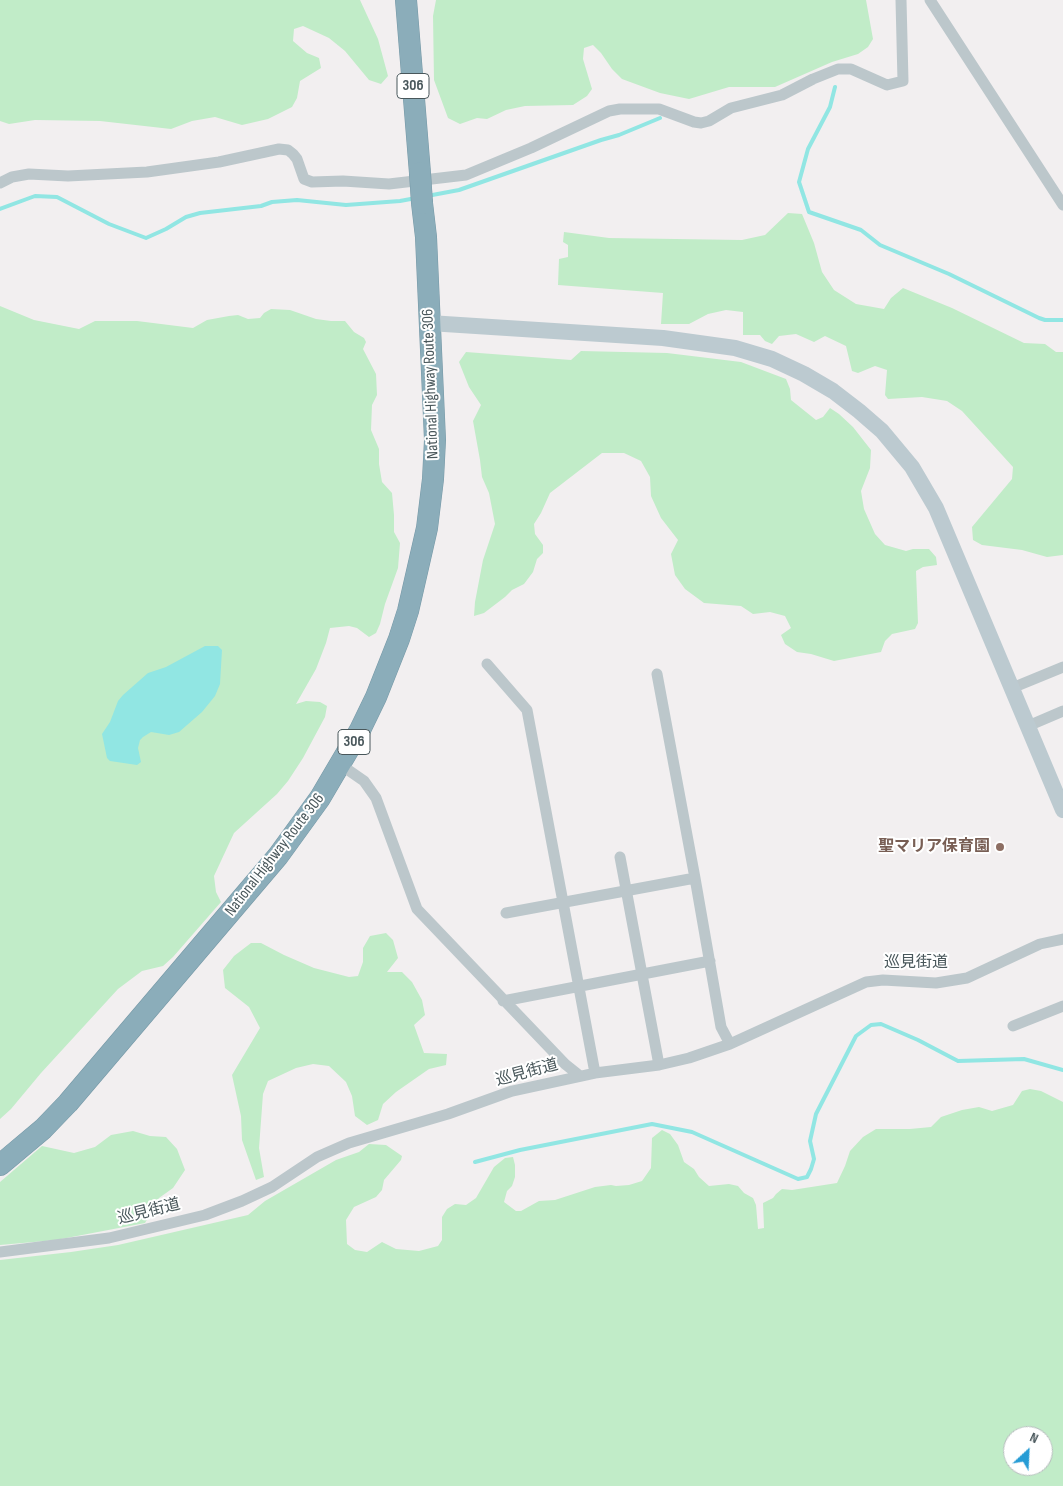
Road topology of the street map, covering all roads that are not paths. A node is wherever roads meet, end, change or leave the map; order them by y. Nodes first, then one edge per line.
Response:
1 (406, 0) edge
2 (901, 0) edge
3 (930, 0) edge
4 (0, 183) edge
5 (1063, 205) edge
6 (430, 323) junction
7 (487, 664) dead end
8 (1063, 667) edge
9 (656, 674) dead end
10 (1012, 688) junction
11 (1063, 711) edge
12 (1028, 726) junction
13 (341, 765) junction
14 (1063, 810) edge
15 (620, 856) dead end
16 (695, 878) junction
17 (627, 891) junction
18 (563, 903) junction
19 (506, 913) dead end
20 (1063, 939) edge
21 (710, 962) junction
22 (643, 974) junction
23 (579, 986) junction
24 (503, 1000) junction
25 (1063, 1006) edge
26 (1013, 1026) dead end
27 (730, 1044) junction
28 (659, 1065) junction
29 (594, 1073) junction
30 (580, 1076) junction
31 (0, 1164) edge
32 (0, 1252) edge

1 - 6 highway, National Highway Route 306 / 306, bridge
2 - 4 street
3 - 5 street
6 - 10 street
6 - 13 highway, National Highway Route 306 / 306
7 - 18 street
8 - 10 street
9 - 16 street
10 - 12 street
11 - 12 street
12 - 14 street
13 - 24 street
13 - 31 highway, National Highway Route 306 / 306
15 - 17 street
16 - 17 street
16 - 21 street
17 - 18 street
17 - 22 street
18 - 19 street
18 - 23 street
20 - 27 street, 巡見街道
21 - 22 street
21 - 27 street
22 - 23 street
22 - 28 street
23 - 24 street
23 - 29 street
24 - 30 street
25 - 26 street
27 - 28 street, 巡見街道
28 - 29 street, 巡見街道
29 - 30 street, 巡見街道
30 - 32 street, 巡見街道

